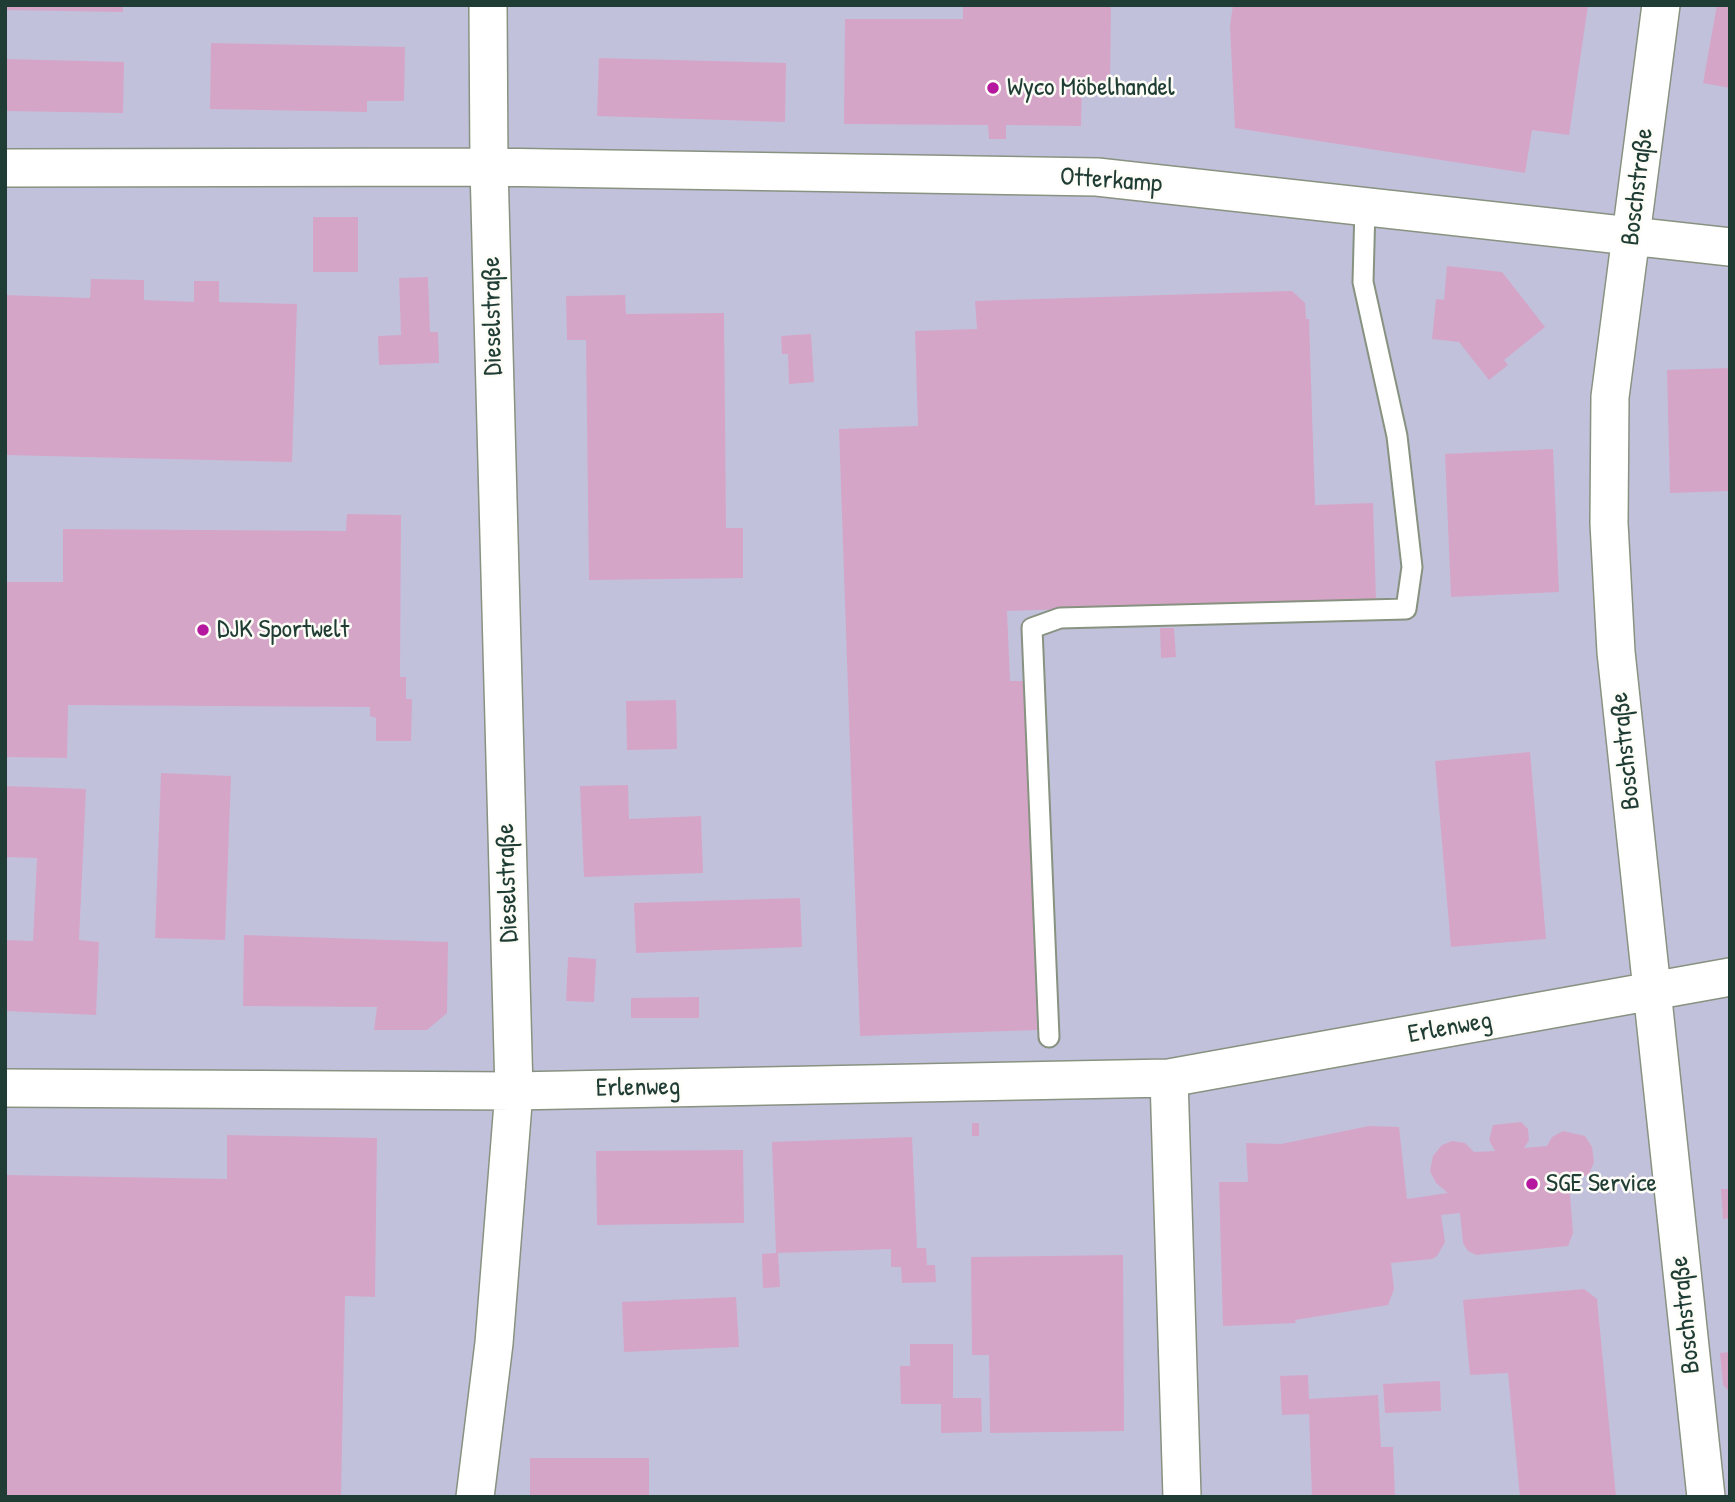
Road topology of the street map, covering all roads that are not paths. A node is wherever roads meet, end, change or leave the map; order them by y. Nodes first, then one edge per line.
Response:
1 (488, 5) edge
2 (1661, 5) edge
3 (489, 167) junction
4 (5, 168) edge
5 (1365, 207) junction
6 (1632, 236) junction
7 (1730, 247) edge
8 (1730, 977) edge
9 (1651, 991) junction
10 (1049, 1037) dead end
11 (1169, 1078) junction
12 (5, 1088) edge
13 (514, 1091) junction
14 (475, 1497) edge
15 (1182, 1497) edge
16 (1706, 1497) edge

1 - 3 street, Dieselstraße
2 - 6 street, Boschstraße
3 - 4 street
3 - 5 street, Otterkamp
3 - 13 street, Dieselstraße
5 - 6 street, Otterkamp
5 - 10 lane
6 - 7 street, Otterkamp
6 - 9 street, Boschstraße
8 - 9 street, Erlenweg
9 - 11 street, Erlenweg
9 - 16 street, Boschstraße
11 - 13 street, Erlenweg
11 - 15 street
12 - 13 street
13 - 14 street

